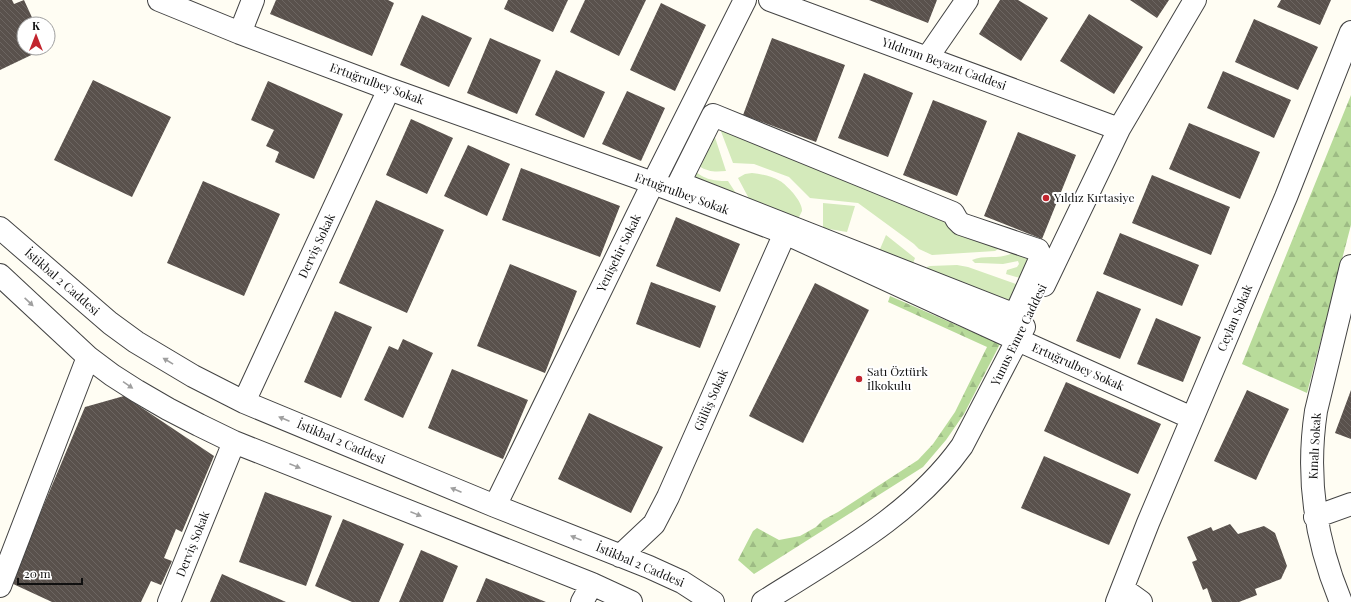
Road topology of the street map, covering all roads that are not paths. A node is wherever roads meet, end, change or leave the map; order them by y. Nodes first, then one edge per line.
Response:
1 (159, 0) edge
2 (253, 0) edge
3 (745, 0) edge
4 (770, 0) edge
5 (967, 0) edge
6 (1195, 0) edge
7 (1351, 32) edge
8 (240, 33) junction
9 (927, 58) junction
10 (389, 89) junction
11 (1119, 129) junction
12 (653, 183) junction
13 (679, 183) joint
14 (0, 228) edge
15 (785, 233) junction
16 (1351, 266) edge
17 (0, 276) edge
18 (1018, 340) junction
19 (88, 357) junction
20 (244, 402) junction
21 (1192, 418) junction
22 (234, 442) junction
23 (1351, 504) edge
24 (495, 506) junction
25 (1315, 517) junction
26 (620, 556) junction
27 (0, 586) edge
28 (587, 593) edge
29 (1120, 595) edge
30 (169, 602) edge
31 (631, 602) edge
32 (713, 602) edge
33 (763, 602) edge
34 (1141, 602) edge
35 (1341, 602) edge

1 - 8 street, Ertuğrulbey Sokak
2 - 8 street
3 - 12 street, Yenişehir Sokak
4 - 9 street, Yıldırım Beyazıt Caddesi
5 - 9 street
6 - 11 street, Yunus Emre Caddesi
7 - 21 street, Ceylan Sokak
8 - 10 street, Ertuğrulbey Sokak
9 - 11 street, Yıldırım Beyazıt Caddesi
10 - 12 street, Ertuğrulbey Sokak
10 - 20 street, Derviş Sokak
11 - 18 street, Yunus Emre Caddesi
12 - 15 street, Ertuğrulbey Sokak
12 - 24 street, Yenişehir Sokak
13 - 13 street
20 -> 14 street, İstikbal 2 Caddesi
15 - 18 street, Ertuğrulbey Sokak
15 - 26 street, Gülüş Sokak
16 - 25 street, Kınalı Sokak
17 -> 19 street
18 - 21 street, Ertuğrulbey Sokak
18 - 33 street, Yunus Emre Caddesi
19 -> 22 street
19 - 27 street
24 -> 20 street, İstikbal 2 Caddesi
21 - 29 street, Ceylan Sokak
22 -> 28 street
22 - 30 street, Derviş Sokak
23 - 25 street
26 -> 24 street, İstikbal 2 Caddesi
25 - 35 street, Kınalı Sokak
26 - 32 street, İstikbal 2 Caddesi
28 - 31 street
29 - 34 street

